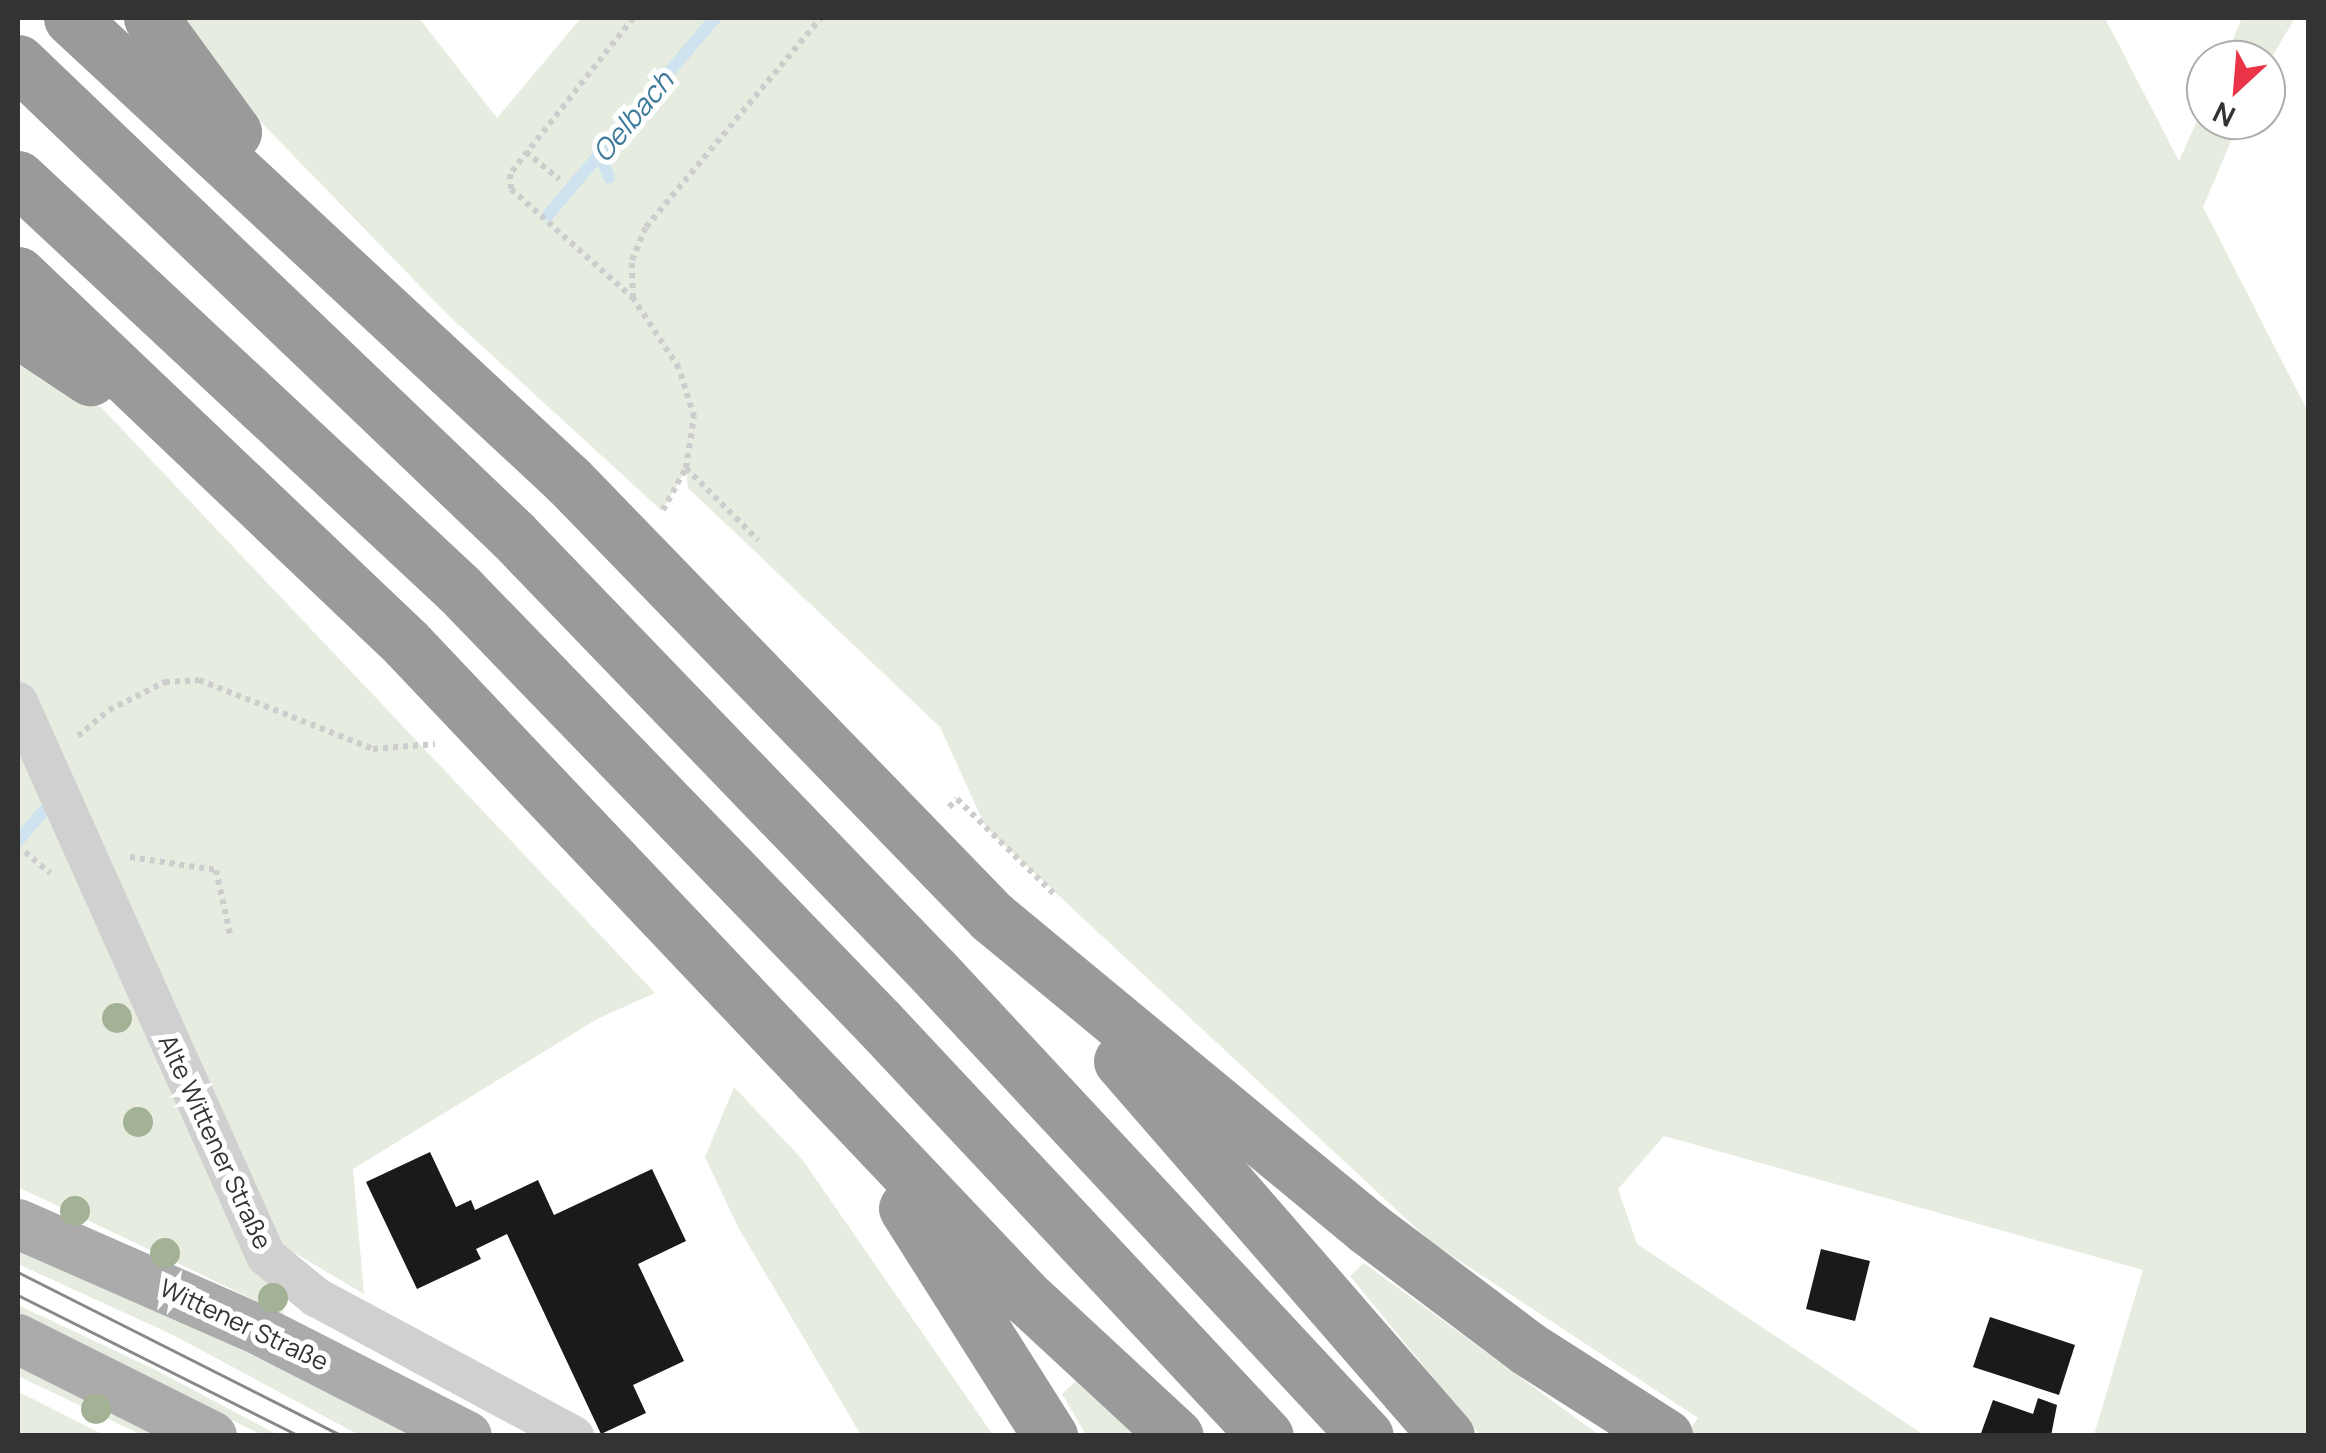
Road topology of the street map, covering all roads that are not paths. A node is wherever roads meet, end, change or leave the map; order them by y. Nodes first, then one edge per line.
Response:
1 (71, 18) edge
2 (151, 18) edge
3 (18, 62) edge
4 (18, 178) edge
5 (18, 274) edge
6 (369, 290) junction
7 (18, 330) edge
8 (255, 496) junction
9 (18, 702) edge
10 (992, 917) junction
11 (818, 1078) junction
12 (18, 1224) edge
13 (18, 1339) edge
14 (212, 1436) edge
15 (466, 1436) edge
16 (574, 1436) edge
17 (1050, 1436) edge
18 (1176, 1436) edge
19 (1266, 1436) edge
20 (1366, 1436) edge
21 (1446, 1436) edge
22 (1665, 1436) edge

1 - 6 highway
2 - 6 highway
3 - 20 highway, bridge
4 - 19 highway, bridge
5 - 8 highway
6 - 10 highway, bridge
7 - 8 highway
8 - 11 highway, bridge
9 - 16 lane, Alte Wittener Straße
10 - 21 highway
10 - 22 highway
11 - 17 highway
11 - 18 highway
12 - 15 main road, Wittener Straße
13 - 14 main road

